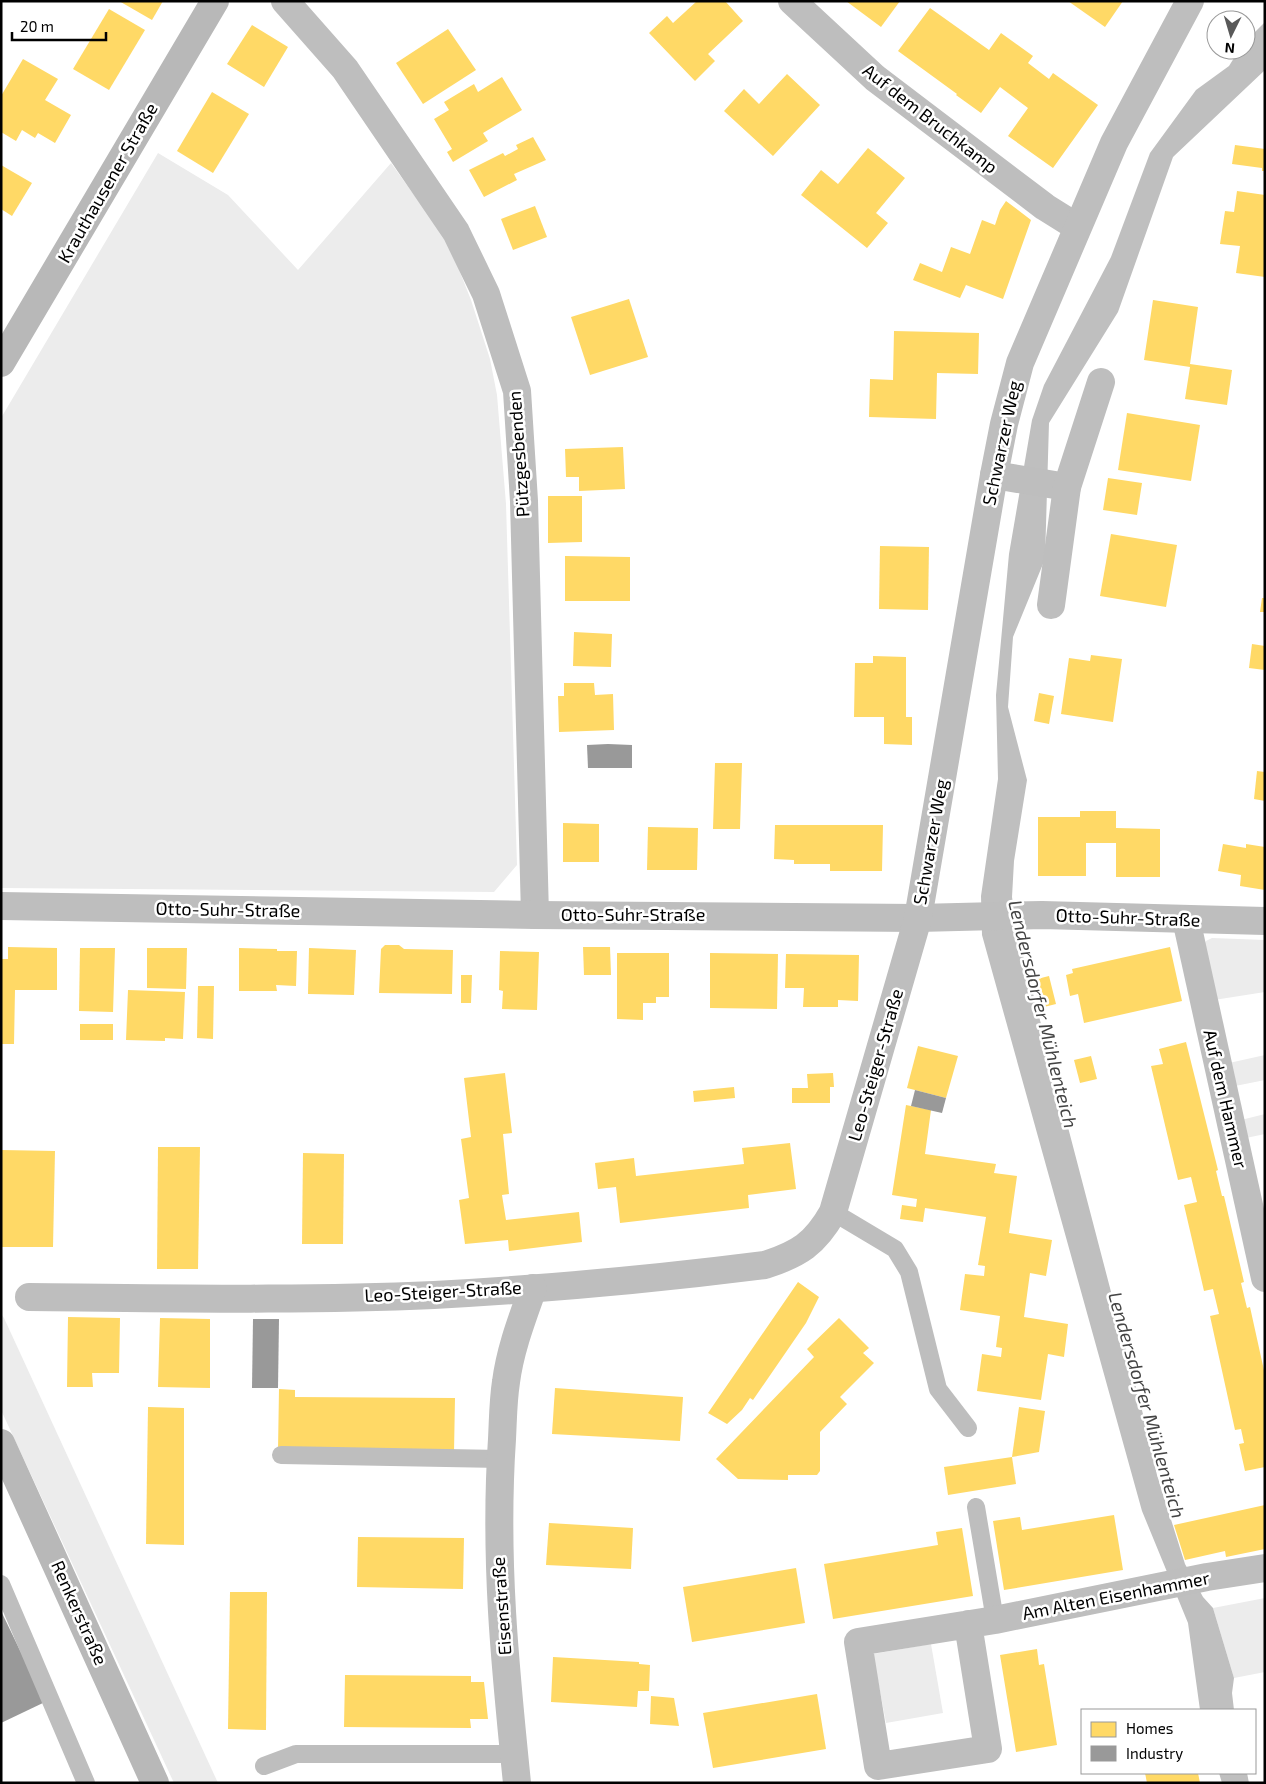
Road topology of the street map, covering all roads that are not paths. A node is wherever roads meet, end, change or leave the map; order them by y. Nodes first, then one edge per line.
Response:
1 (214, 1) edge
2 (285, 1) edge
3 (792, 1) edge
4 (1190, 1) edge
5 (1077, 227) junction
6 (1, 363) edge
7 (1101, 382) dead end
8 (1002, 477) junction
9 (1062, 486) junction
10 (1051, 605) dead end
11 (1, 906) edge
12 (535, 915) junction
13 (918, 918) junction
14 (1186, 919) junction
15 (1265, 921) edge
16 (833, 1212) junction
17 (1265, 1278) edge
18 (533, 1288) junction
19 (29, 1297) dead end
20 (968, 1428) dead end
21 (1, 1443) edge
22 (282, 1455) dead end
23 (501, 1459) junction
24 (976, 1507) dead end
25 (1265, 1568) edge
26 (1, 1584) edge
27 (995, 1620) junction
28 (968, 1624) junction
29 (514, 1754) junction
30 (264, 1766) dead end
31 (879, 1775) edge
32 (86, 1783) edge
33 (155, 1783) edge
34 (517, 1783) edge

1 - 6 street, Krauthausener Straße
2 - 12 street, Pützgesbenden
3 - 5 street, Auf dem Bruchkamp
4 - 5 street, Schwarzer Weg
5 - 8 street, Schwarzer Weg
7 - 9 street
8 - 9 street
8 - 13 street, Schwarzer Weg
9 - 10 street
11 - 12 street, Otto-Suhr-Straße
12 - 13 street, Otto-Suhr-Straße
13 - 14 street, Otto-Suhr-Straße
13 - 16 street, Leo-Steiger-Straße
14 - 15 street, Otto-Suhr-Straße
14 - 17 street, Auf dem Hammer
16 - 18 street, Leo-Steiger-Straße
16 - 20 lane
18 - 19 street, Leo-Steiger-Straße
18 - 23 street, Eisenstraße
21 - 33 street, Renkerstraße
22 - 23 lane
23 - 29 street, Eisenstraße
24 - 27 lane
25 - 27 street, Am Alten Eisenhammer
26 - 32 lane
27 - 28 street, Am Alten Eisenhammer
28 - 31 street, Am Alten Eisenhammer
28 - 31 street, Am Alten Eisenhammer
29 - 30 lane
29 - 34 street, Eisenstraße

